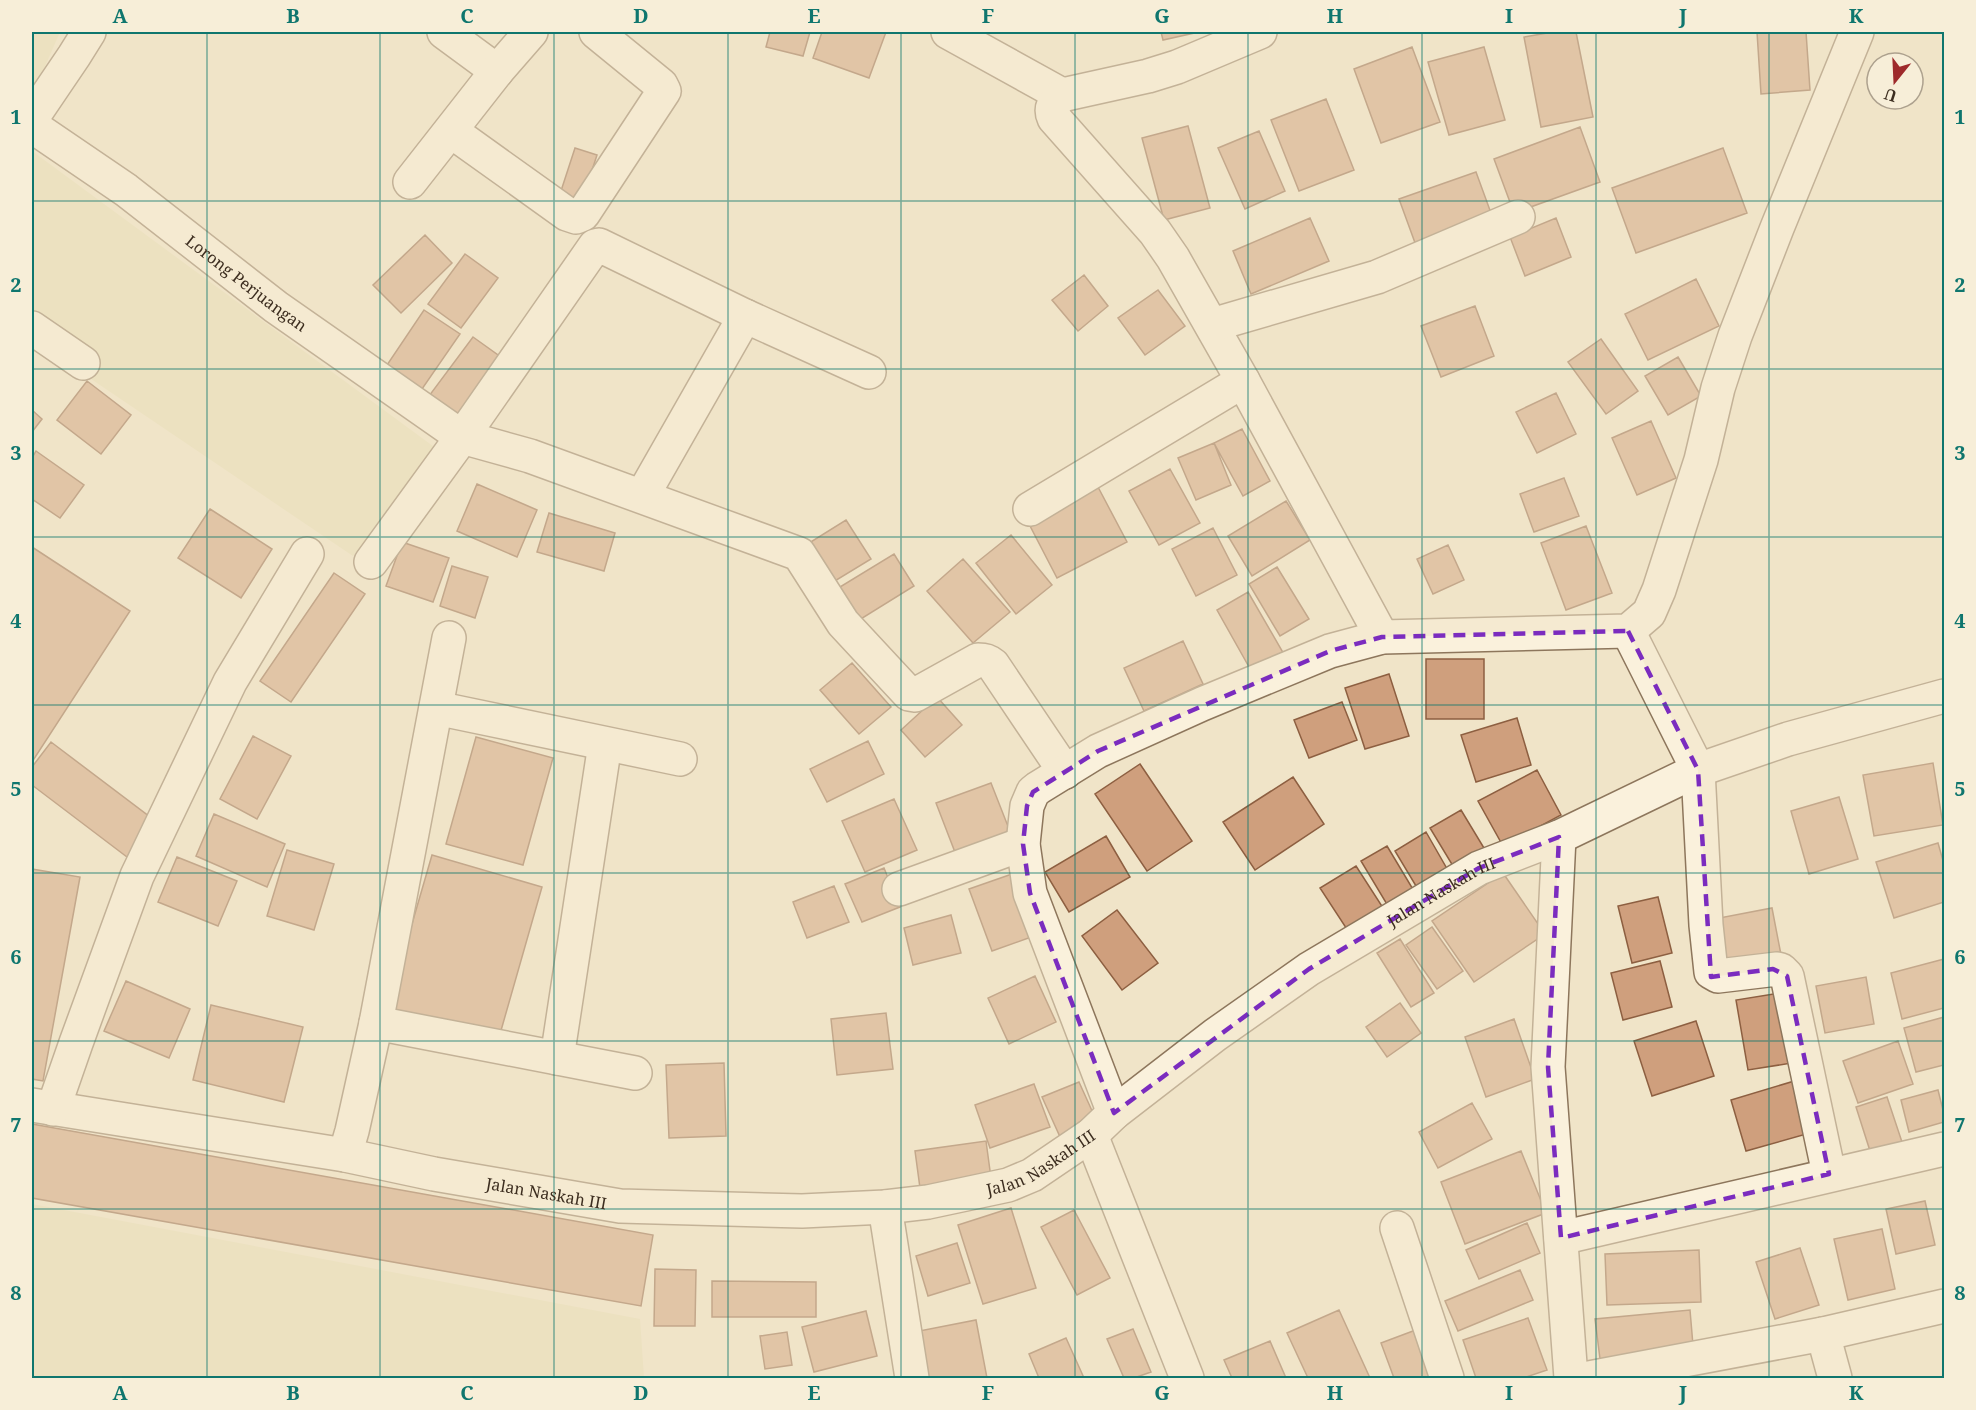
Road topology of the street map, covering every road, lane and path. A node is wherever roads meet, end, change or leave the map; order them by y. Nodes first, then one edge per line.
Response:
1 (88, 32) edge
2 (444, 32) edge
3 (531, 32) edge
4 (596, 32) edge
5 (948, 32) edge
6 (1260, 32) edge
7 (1857, 32) edge
8 (497, 71) junction
9 (1062, 94) junction
10 (32, 118) edge
11 (32, 126) edge
12 (451, 131) junction
13 (410, 182) dead end
14 (1518, 217) dead end
15 (745, 316) junction
16 (1212, 325) junction
17 (32, 328) edge
18 (83, 363) dead end
19 (869, 372) dead end
20 (1243, 381) junction
21 (468, 429) junction
22 (648, 486) junction
23 (1030, 509) dead end
24 (770, 532) dead end
25 (307, 554) dead end
26 (371, 562) dead end
27 (1628, 632) junction
28 (1382, 637) junction
29 (449, 638) dead end
30 (1944, 696) edge
31 (436, 708) junction
32 (605, 744) junction
33 (680, 759) dead end
34 (1698, 770) junction
35 (1065, 772) junction
36 (1559, 837) junction
37 (1023, 844) junction
38 (899, 889) dead end
39 (376, 1023) junction
40 (556, 1058) junction
41 (634, 1073) dead end
42 (42, 1107) edge
43 (1102, 1124) junction
44 (1944, 1149) edge
45 (345, 1155) junction
46 (1829, 1174) junction
47 (885, 1207) junction
48 (1397, 1228) dead end
49 (1561, 1238) junction
50 (1944, 1306) edge
51 (1823, 1334) junction
52 (912, 1378) edge
53 (1187, 1378) edge
54 (1447, 1378) edge
55 (1571, 1378) edge
56 (1589, 1378) edge
57 (1835, 1378) edge

1 - 10 street
2 - 8 street
3 - 8 street
4 - 12 street
5 - 9 street
6 - 9 street
7 - 27 street
8 - 12 street
9 - 16 street
11 - 21 street, Lorong Perjuangan
12 - 13 street
14 - 16 street
15 - 19 street
15 - 21 street
15 - 22 street
16 - 20 street
17 - 18 street
20 - 23 street
20 - 28 street
21 - 22 street
21 - 26 street
21 - 35 street
22 - 24 street
25 - 42 street
27 - 28 street
27 - 34 street
28 - 35 street
29 - 31 street
30 - 34 street, Jalan Naskah III
31 - 32 street
31 - 39 street
32 - 33 street
32 - 40 street
34 - 36 street, Jalan Naskah III
34 - 46 street
35 - 37 street
36 - 43 street, Jalan Naskah III
36 - 49 street
37 - 38 street
37 - 43 street
39 - 40 street
39 - 45 street
40 - 41 street
42 - 45 street, Jalan Naskah III
43 - 47 street, Jalan Naskah III
43 - 53 street
44 - 46 street
45 - 47 street, Jalan Naskah III
46 - 49 street
47 - 52 street
48 - 54 street
49 - 55 street
50 - 51 street
51 - 56 street
51 - 57 street

